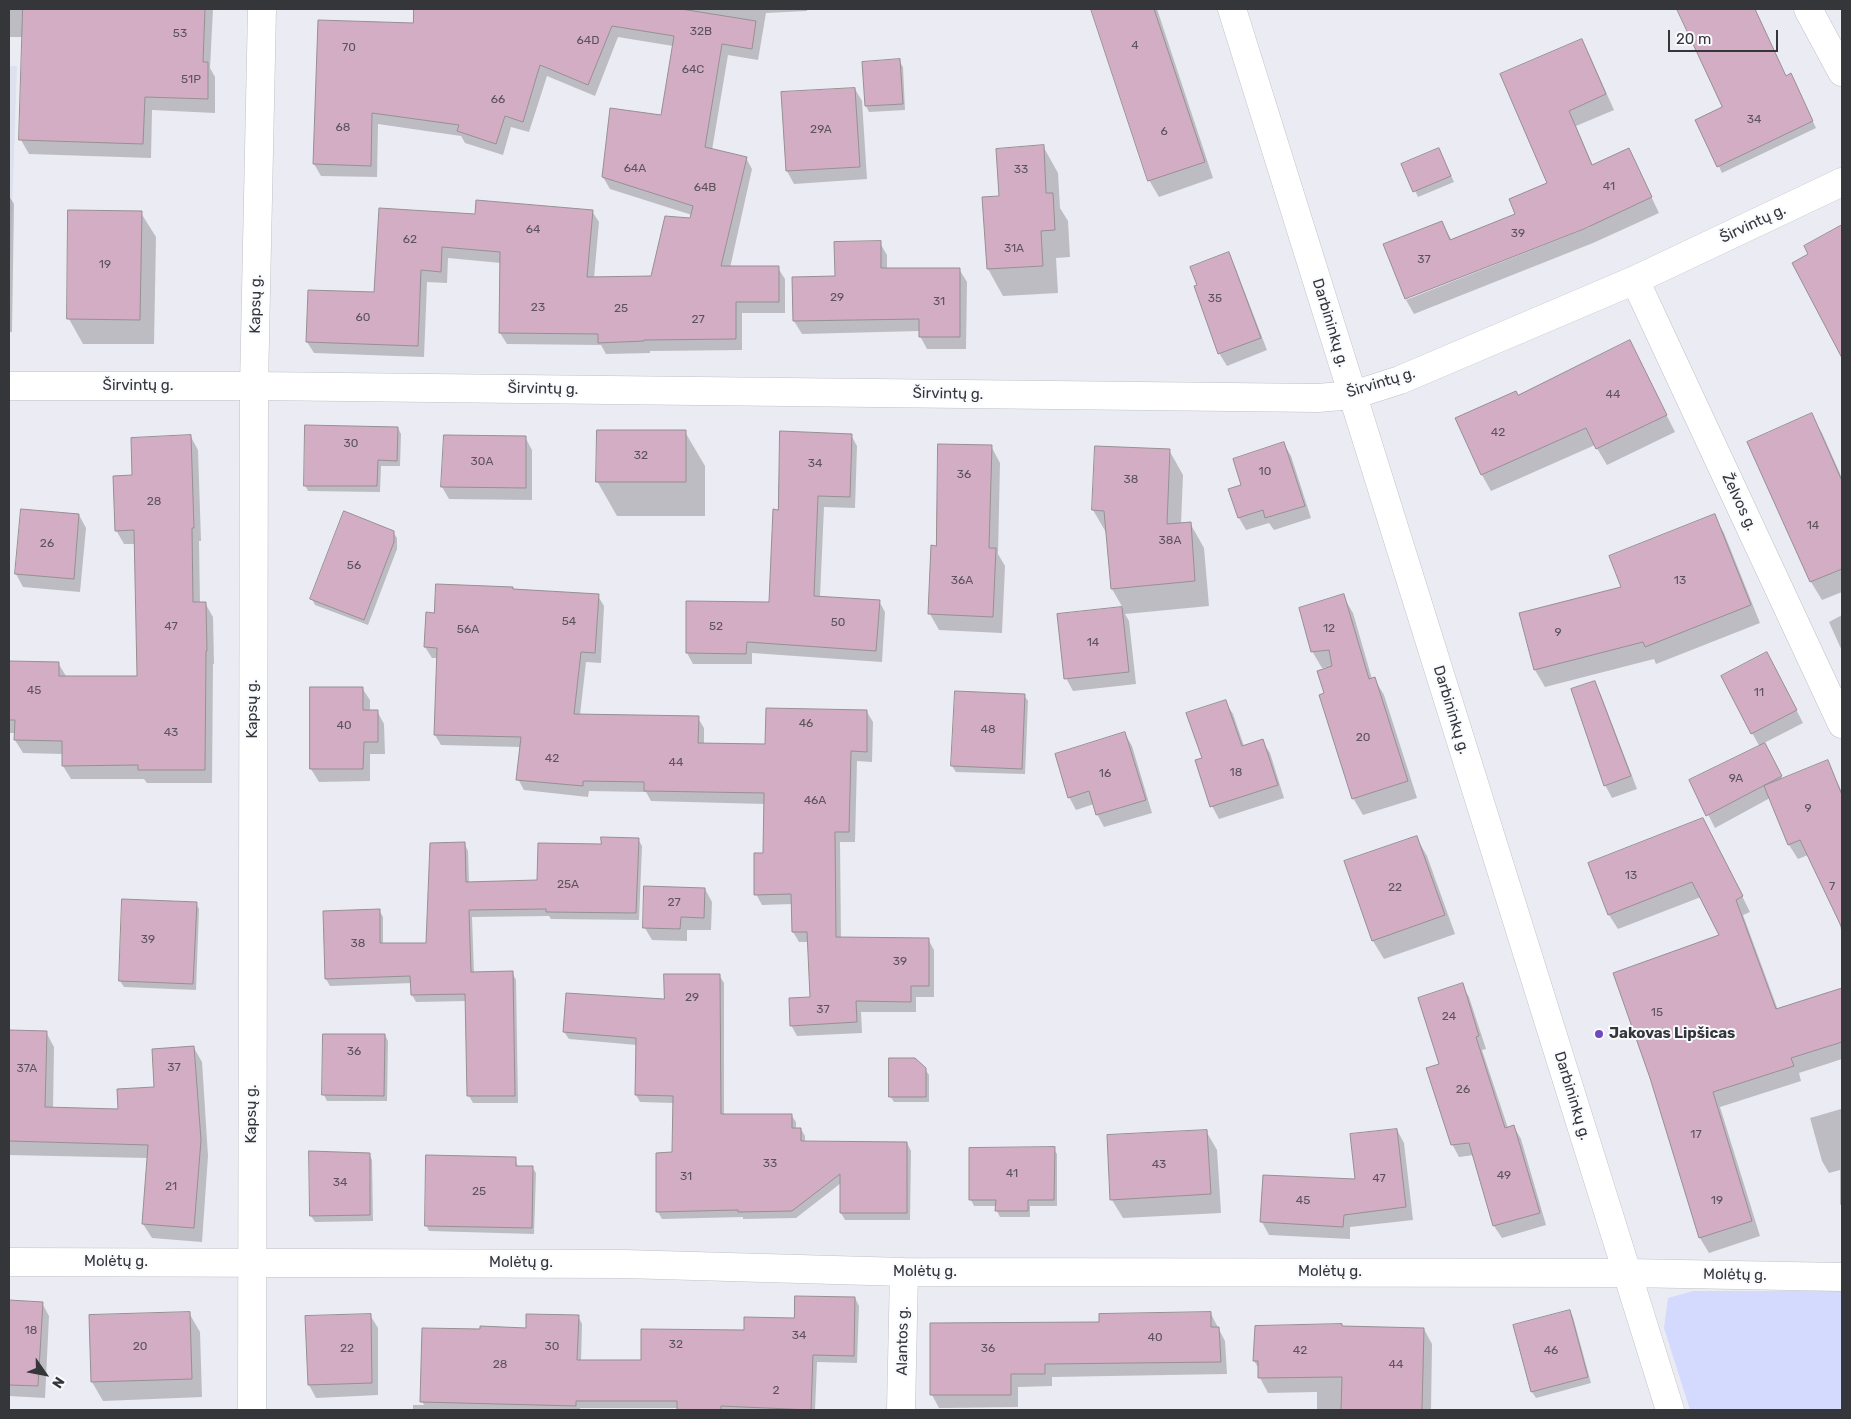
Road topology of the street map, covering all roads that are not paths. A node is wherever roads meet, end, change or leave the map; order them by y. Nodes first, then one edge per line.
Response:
1 (262, 9) edge
2 (1232, 9) edge
3 (1808, 9) edge
4 (1842, 72) edge
5 (1842, 182) edge
6 (1635, 280) junction
7 (9, 386) edge
8 (254, 386) junction
9 (1353, 395) junction
10 (1842, 724) edge
11 (9, 1262) edge
12 (252, 1262) junction
13 (904, 1272) junction
14 (1627, 1273) junction
15 (1842, 1277) edge
16 (252, 1410) edge
17 (901, 1410) edge
18 (1670, 1410) edge

1 - 8 street, Kapsų g.
2 - 9 street, Darbininkų g.
3 - 4 street
5 - 6 street, Širvintų g.
6 - 9 street, Širvintų g.
6 - 10 street, Želvos g.
7 - 8 street, Širvintų g.
8 - 9 street, Širvintų g.
8 - 12 street, Kapsų g.
9 - 14 street, Darbininkų g.
11 - 12 street, Molėtų g.
12 - 13 street, Molėtų g.
12 - 16 street, Kapsų g.
13 - 14 street, Molėtų g.
13 - 17 street, Alantos g.
14 - 15 street, Molėtų g.
14 - 18 street, Darbininkų g.

